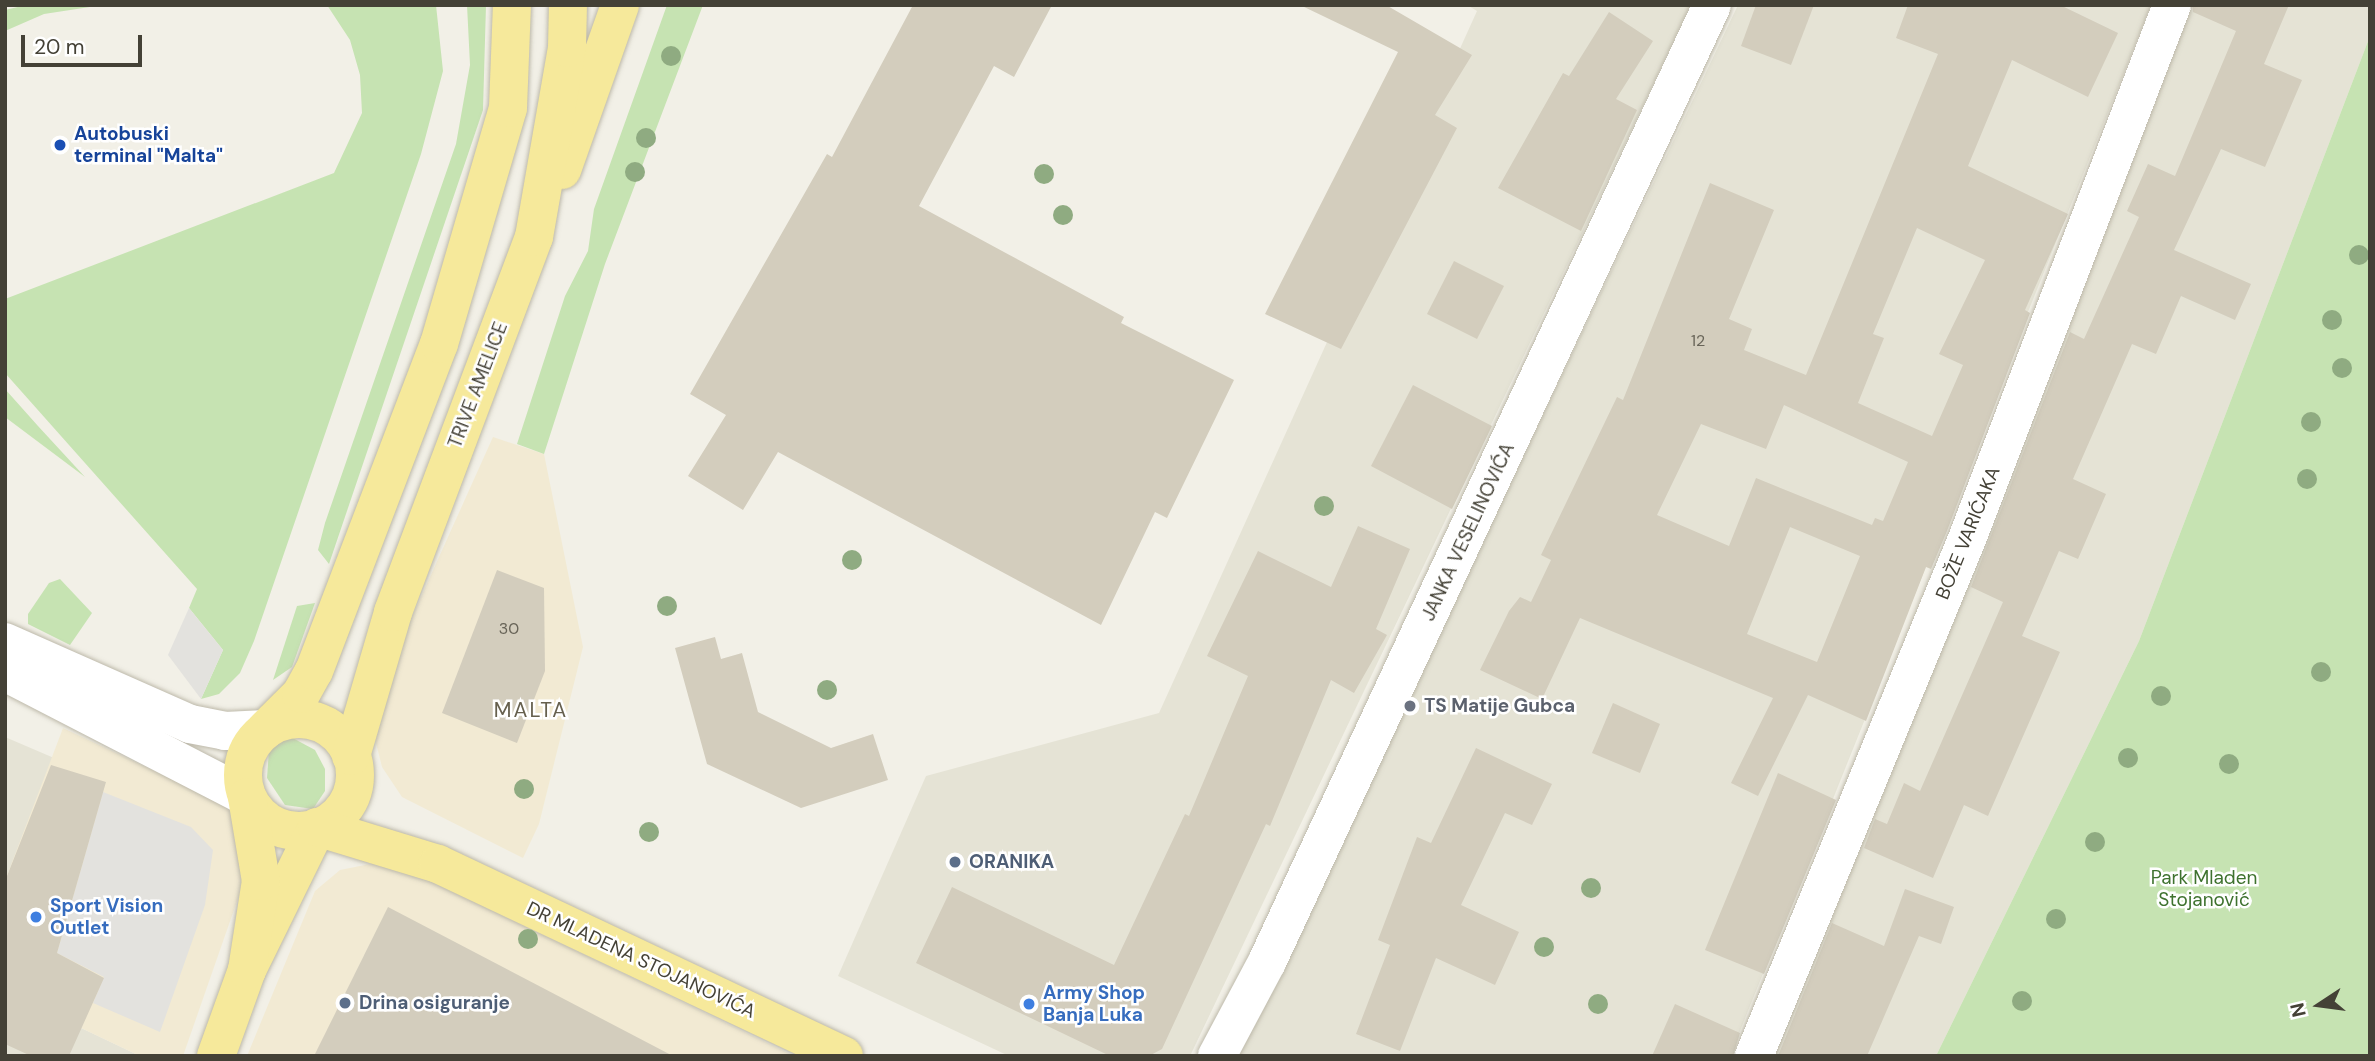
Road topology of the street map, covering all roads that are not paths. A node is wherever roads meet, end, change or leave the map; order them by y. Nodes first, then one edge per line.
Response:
1 (503, 5) edge
2 (512, 5) edge
3 (568, 5) edge
4 (620, 5) edge
5 (1712, 5) edge
6 (2172, 5) edge
7 (512, 51) junction
8 (534, 237) junction
9 (5, 642) edge
10 (5, 672) edge
11 (266, 729) junction
12 (352, 772) junction
13 (247, 797) junction
14 (317, 827) junction
15 (438, 864) junction
16 (247, 970) junction
17 (216, 1056) edge
18 (844, 1056) edge
19 (1217, 1056) edge
20 (1754, 1056) edge

1 - 7 main road
2 - 7 main road
3 - 8 main road, TRIVE AMELICE
4 - 8 main road
5 - 19 street, JANKA VESELINOVIĆA
6 - 20 street, BOŽE VARIĆAKA
7 - 11 main road
8 - 12 main road, TRIVE AMELICE
9 - 11 street
10 - 13 street
11 - 12 main road
11 - 13 main road
12 - 14 main road
12 - 15 main road, DR MLADENA STOJANOVIĆA
13 - 14 main road
13 - 16 main road
14 - 15 main road, DR MLADENA STOJANOVIĆA
14 - 16 main road
15 - 18 main road, DR MLADENA STOJANOVIĆA
16 - 17 main road

